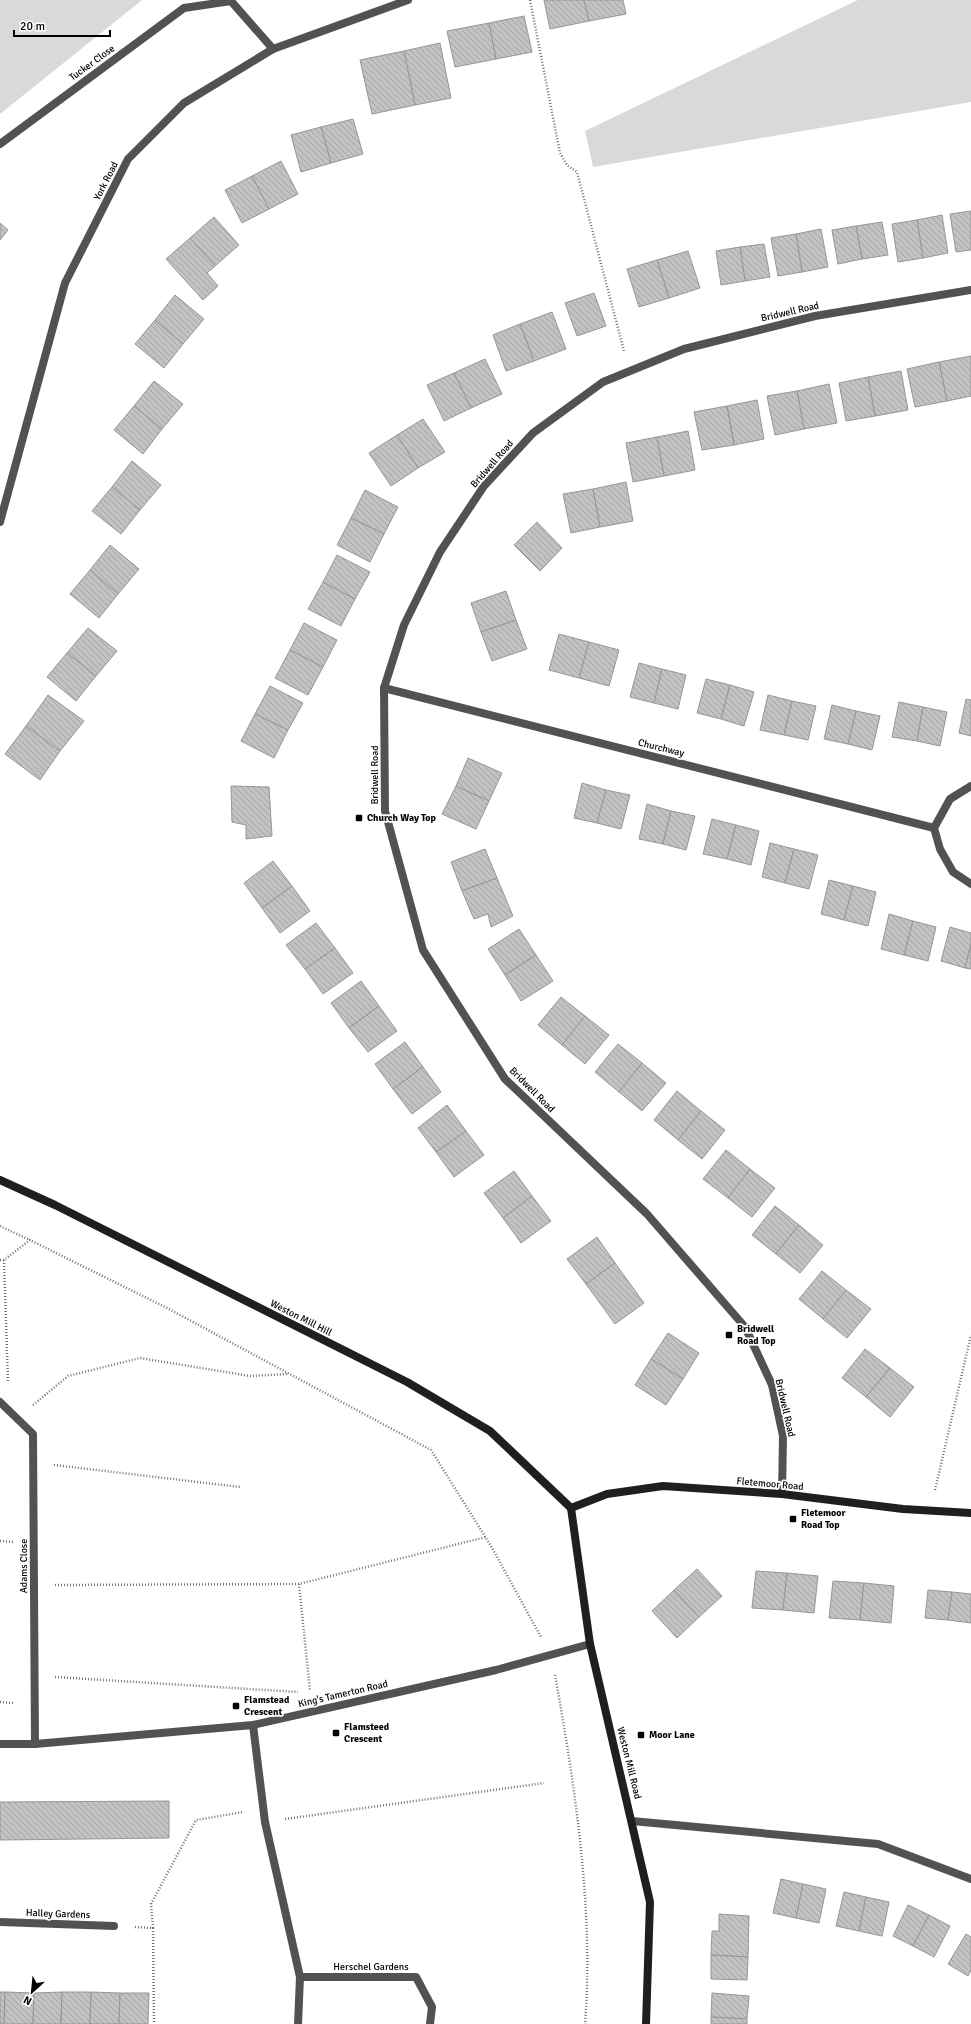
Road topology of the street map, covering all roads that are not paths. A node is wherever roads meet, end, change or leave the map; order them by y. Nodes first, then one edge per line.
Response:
1 (408, 0) edge
2 (273, 49) junction
3 (0, 144) edge
4 (971, 290) edge
5 (0, 522) edge
6 (384, 688) junction
7 (971, 786) edge
8 (934, 828) junction
9 (971, 884) edge
10 (0, 1180) edge
11 (0, 1402) edge
12 (782, 1494) junction
13 (570, 1508) junction
14 (971, 1513) edge
15 (590, 1644) junction
16 (253, 1725) junction
17 (0, 1744) edge
18 (35, 1744) junction
19 (632, 1821) junction
20 (971, 1879) edge
21 (0, 1922) edge
22 (114, 1926) road end
23 (300, 1977) junction
24 (298, 2024) edge
25 (430, 2024) edge
26 (646, 2024) edge

1 - 2 street, York Road
2 - 3 street, Tucker Close
2 - 5 street, York Road
4 - 6 street, Bridwell Road
6 - 8 street, Churchway
6 - 12 street, Bridwell Road
7 - 8 street
8 - 9 street
10 - 13 street, Weston Mill Hill
11 - 18 street, Adams Close
12 - 13 street, Fletemoor Road
12 - 14 street, Fletemoor Road
13 - 15 street, Weston Mill Road
15 - 16 street, King's Tamerton Road
15 - 19 street, Weston Mill Road
16 - 18 street, King's Tamerton Road
16 - 23 street
17 - 18 street, King's Tamerton Road
19 - 20 street
19 - 26 street, Weston Mill Road
21 - 22 street, Halley Gardens
23 - 24 street
23 - 25 street, Herschel Gardens

